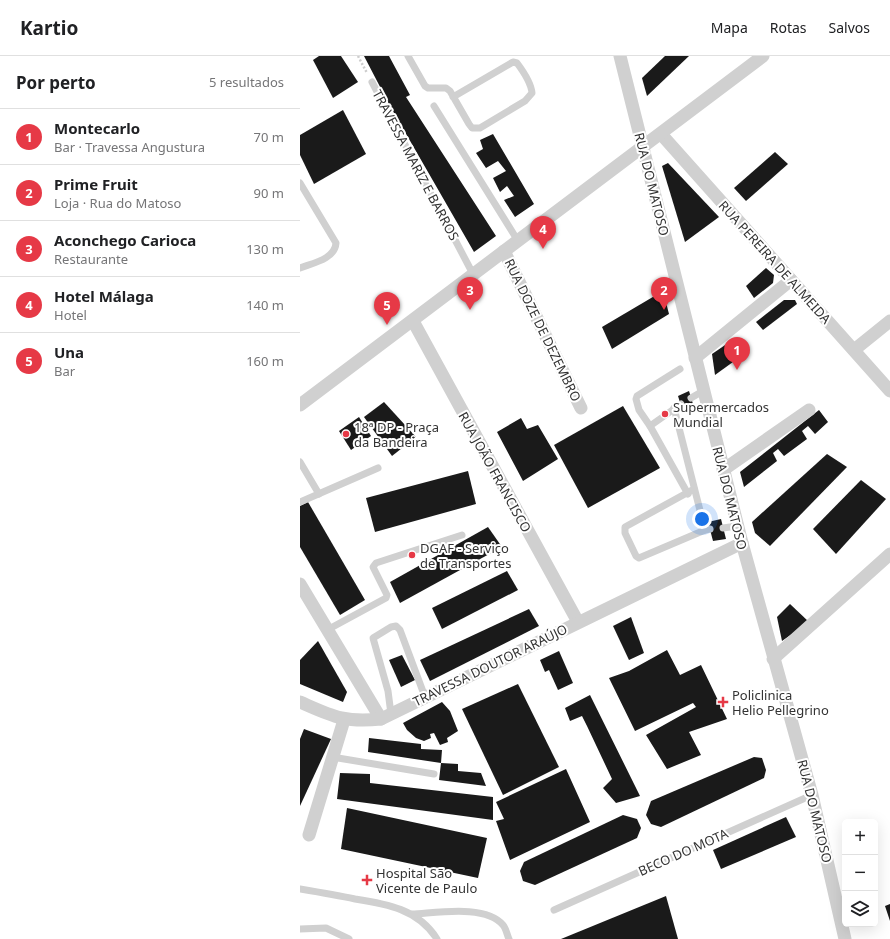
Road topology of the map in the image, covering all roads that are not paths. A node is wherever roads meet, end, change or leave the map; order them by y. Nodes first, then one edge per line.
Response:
1 (408, 56) edge
2 (620, 56) edge
3 (763, 56) edge
4 (372, 82) road end
5 (454, 97) junction
6 (434, 106) dead end
7 (661, 134) junction
8 (642, 147) junction
9 (300, 183) edge
10 (518, 241) junction
11 (504, 251) junction
12 (300, 268) edge
13 (473, 274) junction
14 (791, 280) junction
15 (413, 321) junction
16 (890, 321) edge
17 (854, 350) junction
18 (695, 358) junction
19 (680, 369) dead end
20 (703, 391) junction
21 (890, 391) edge
22 (691, 398) dead end
23 (300, 405) edge
24 (581, 408) dead end
25 (809, 410) dead end
26 (650, 426) junction
27 (300, 462) edge
28 (378, 468) dead end
29 (723, 470) junction
30 (691, 491) junction
31 (319, 494) junction
32 (300, 502) edge
33 (737, 526) junction
34 (723, 528) dead end
35 (462, 535) dead end
36 (742, 543) junction
37 (890, 554) edge
38 (300, 584) edge
39 (578, 622) junction
40 (328, 630) junction
41 (773, 658) junction
42 (425, 697) junction
43 (300, 702) edge
44 (386, 716) junction
45 (344, 720) junction
46 (332, 757) junction
47 (434, 774) dead end
48 (812, 794) junction
49 (309, 835) dead end
50 (300, 889) edge
51 (554, 910) dead end
52 (412, 914) junction
53 (300, 929) edge
54 (349, 939) edge
55 (437, 939) edge
56 (509, 939) edge
57 (845, 939) edge

1 - 5 lane
2 - 8 street, RUA DO MATOSO
3 - 7 street
4 - 13 lane, TRAVESSA MARIZ E BARROS
5 - 5 lane
6 - 10 lane
7 - 8 street
7 - 14 street, RUA PEREIRA DE ALMEIDA
8 - 10 street
8 - 18 street, RUA DO MATOSO
9 - 12 lane
10 - 11 street
11 - 13 street
11 - 24 street, RUA DOZE DE DEZEMBRO
13 - 15 street
14 - 17 street, RUA PEREIRA DE ALMEIDA
14 - 18 street
15 - 23 street
15 - 39 street, RUA JOÃO FRANCISCO
16 - 17 street
17 - 21 street, RUA PEREIRA DE ALMEIDA
18 - 20 street, RUA DO MATOSO
19 - 26 lane
20 - 22 lane
20 - 29 street, RUA DO MATOSO
25 - 29 street
26 - 30 lane
26 - 30 lane
27 - 31 lane
28 - 31 lane
29 - 33 street, RUA DO MATOSO
30 - 30 lane
31 - 32 lane
33 - 34 lane
33 - 36 street, RUA DO MATOSO
35 - 40 lane
36 - 39 street, TRAVESSA DOUTOR ARAÚJO
36 - 41 street, RUA DO MATOSO
37 - 41 street
38 - 40 street
39 - 42 street, TRAVESSA DOUTOR ARAÚJO
40 - 44 street
41 - 48 street, RUA DO MATOSO
42 - 44 street, TRAVESSA DOUTOR ARAÚJO
42 - 44 lane
43 - 45 street
44 - 45 street, TRAVESSA DOUTOR ARAÚJO
45 - 46 street
46 - 47 lane
46 - 49 street
48 - 51 lane, BECO DO MOTA
48 - 57 street, RUA DO MATOSO
50 - 52 lane
52 - 55 lane
52 - 56 lane
53 - 54 lane

